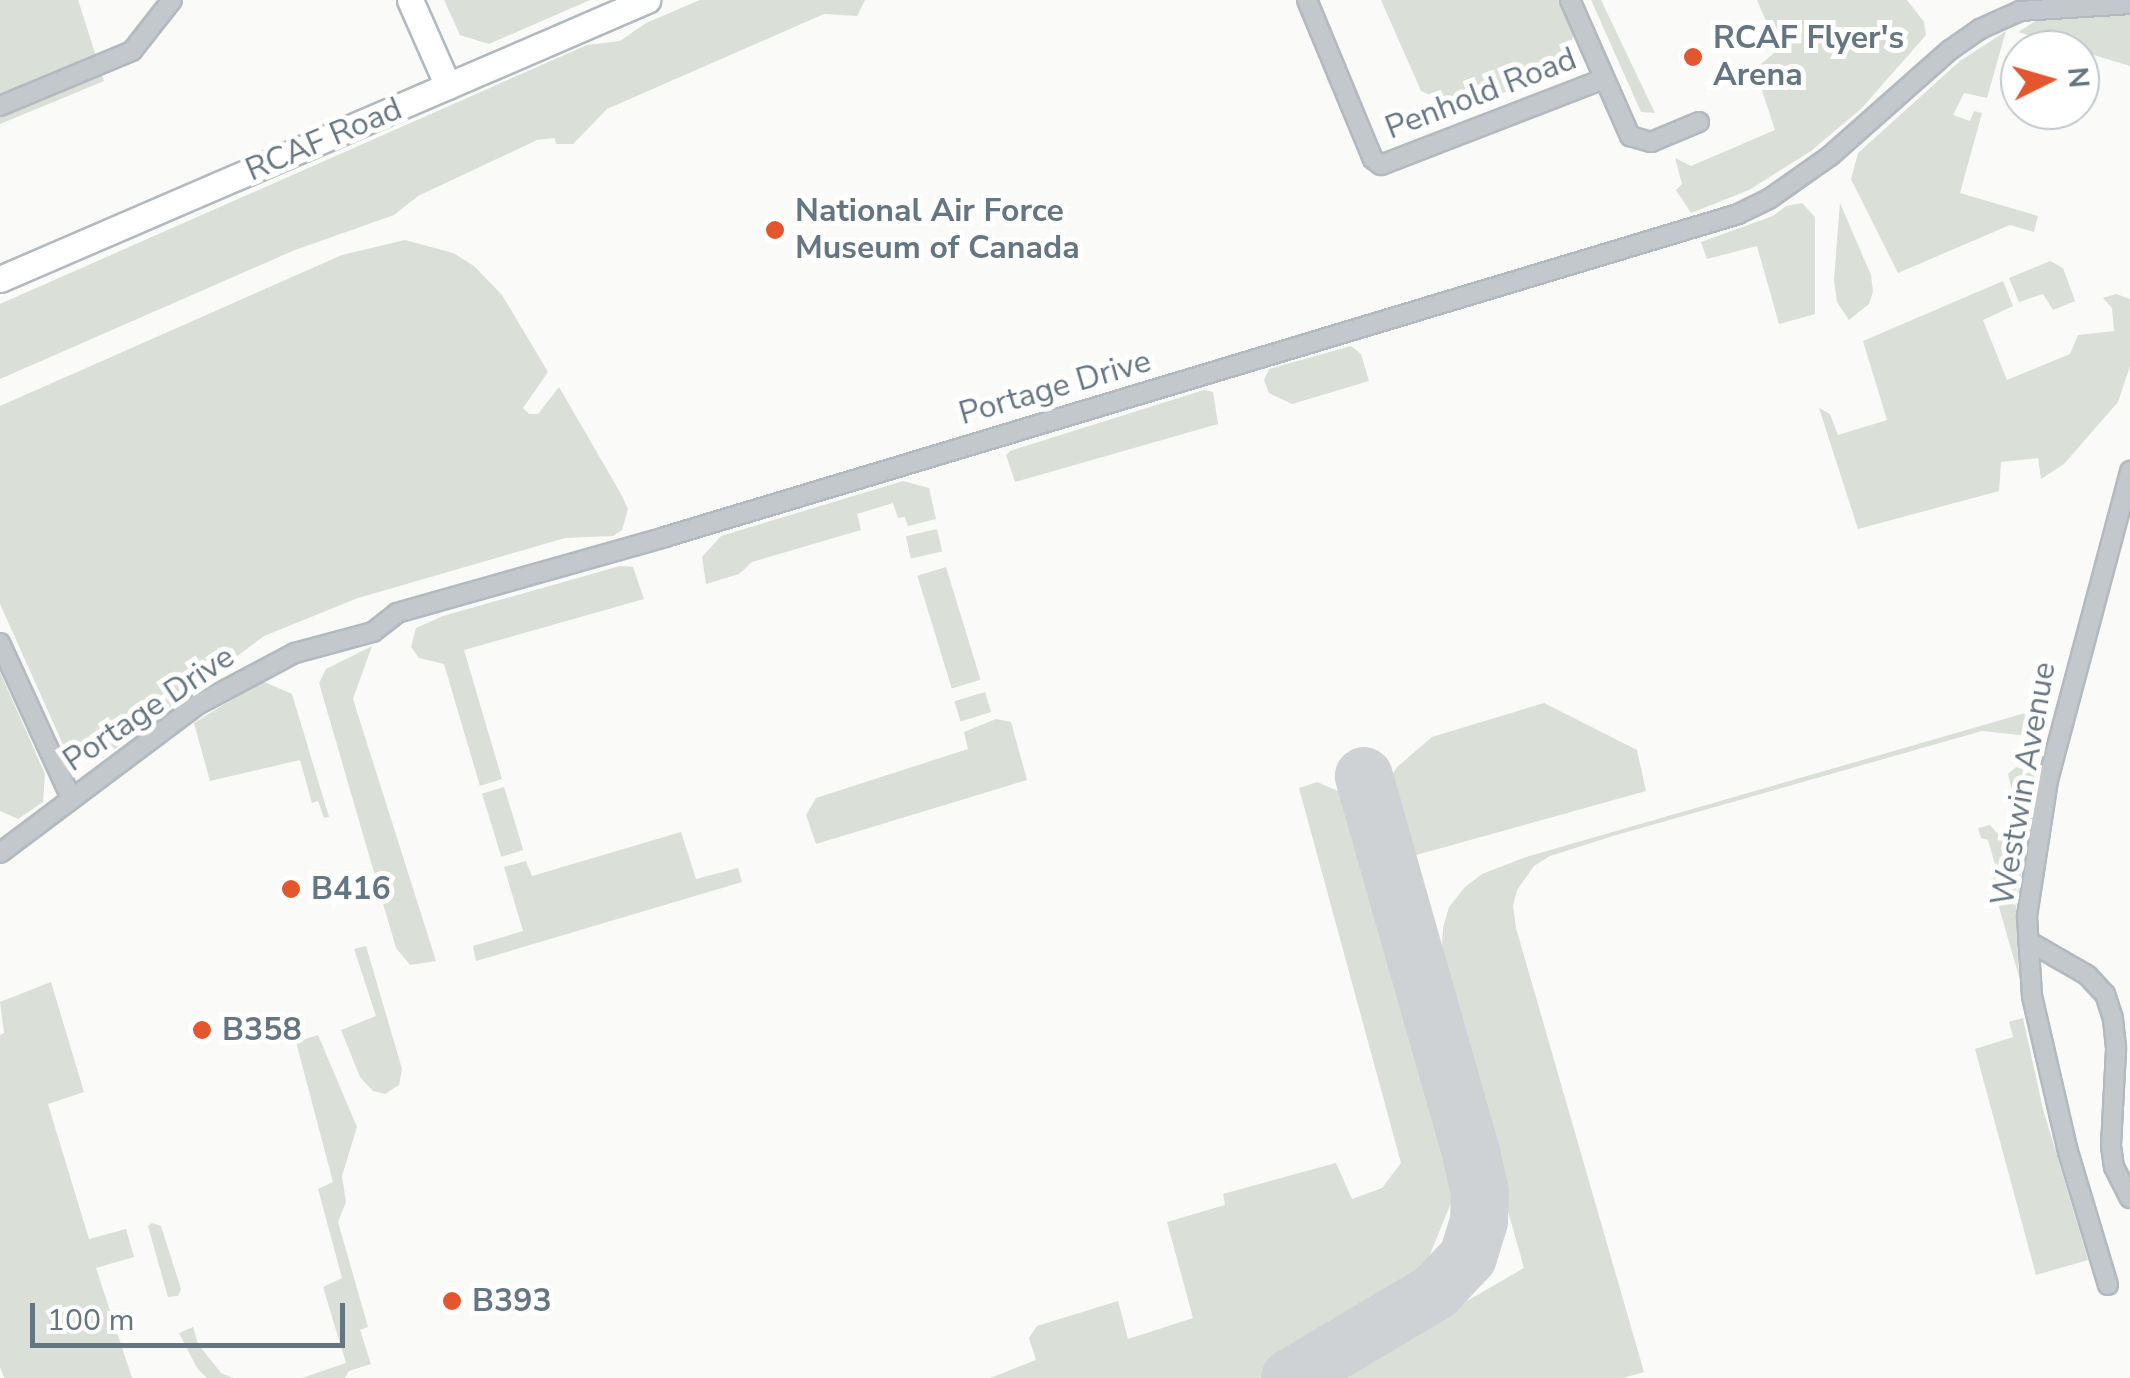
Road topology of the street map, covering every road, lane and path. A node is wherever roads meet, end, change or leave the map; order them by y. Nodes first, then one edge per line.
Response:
1 (172, 0) edge
2 (410, 0) edge
3 (647, 0) edge
4 (1307, 0) edge
5 (1570, 0) edge
6 (2130, 4) edge
7 (1604, 79) junction
8 (448, 86) junction
9 (0, 106) edge
10 (1699, 122) dead end
11 (0, 279) edge
12 (2130, 471) edge
13 (0, 643) edge
14 (71, 798) junction
15 (0, 853) edge
16 (2028, 941) junction
17 (2130, 1198) edge
18 (2108, 1285) dead end

1 - 9 street
2 - 8 main road
3 - 8 main road, RCAF Road
4 - 7 street, Penhold Road
5 - 7 street
6 - 14 street, Portage Drive
7 - 10 street
8 - 11 main road, RCAF Road
12 - 16 street, Westwin Avenue
13 - 14 street
14 - 15 street, Portage Drive
16 - 17 street
16 - 18 street, Westwin Avenue

